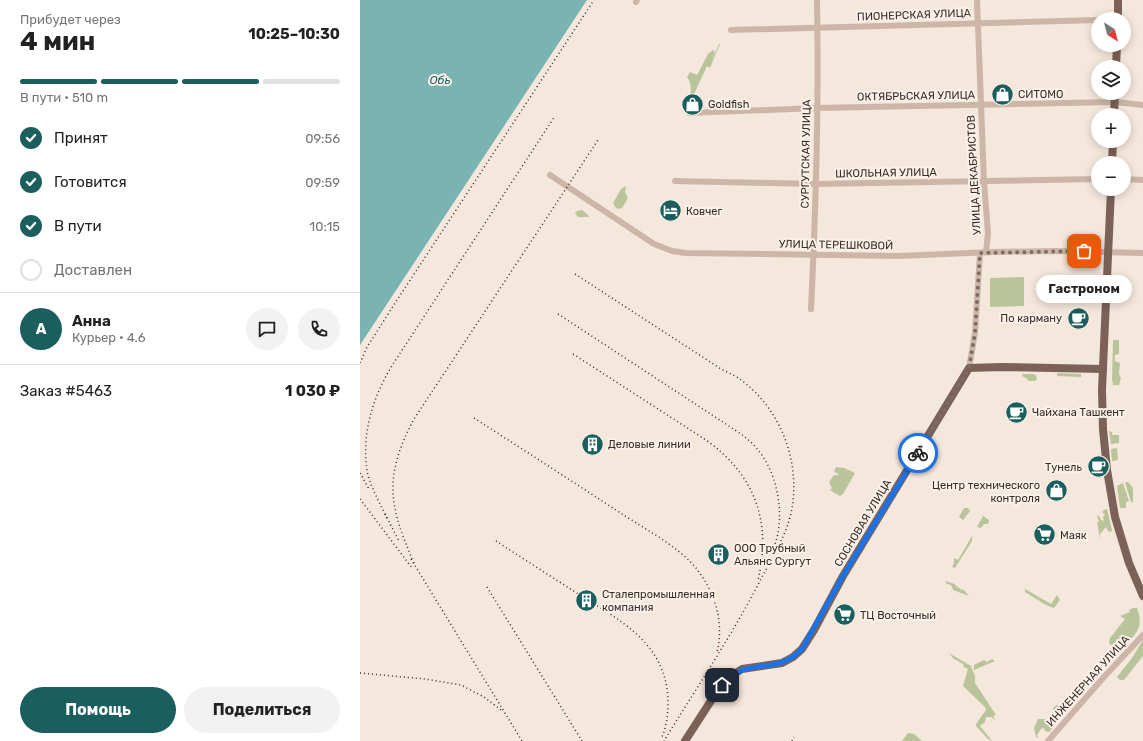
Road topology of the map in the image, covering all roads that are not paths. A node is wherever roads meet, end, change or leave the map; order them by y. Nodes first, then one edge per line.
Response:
1 (817, 0) edge
2 (977, 0) edge
3 (1118, 0) edge
4 (1118, 12) edge
5 (1091, 20) edge
6 (977, 23) junction
7 (818, 28) junction
8 (731, 30) dead end
9 (1115, 102) junction
10 (981, 105) junction
11 (1143, 105) edge
12 (817, 108) junction
13 (1115, 108) edge
14 (690, 113) dead end
15 (550, 175) dead end
16 (1091, 179) edge
17 (1131, 179) edge
18 (1143, 180) edge
19 (675, 181) dead end
20 (984, 181) junction
21 (815, 184) junction
22 (1111, 196) edge
23 (986, 252) junction
24 (1109, 252) junction
25 (980, 253) junction
26 (1143, 253) edge
27 (814, 255) junction
28 (811, 309) dead end
29 (969, 368) junction
30 (1103, 369) junction
31 (1143, 596) edge
32 (1142, 637) edge
33 (685, 741) edge
34 (1048, 741) edge

1 - 7 street, СУРГУТСКАЯ УЛИЦА
2 - 6 street, УЛИЦА ДЕКАБРИСТОВ
3 - 4 main road
5 - 6 street, ПИОНЕРСКАЯ УЛИЦА
6 - 7 street, ПИОНЕРСКАЯ УЛИЦА
6 - 10 street, УЛИЦА ДЕКАБРИСТОВ
7 - 8 street, ПИОНЕРСКАЯ УЛИЦА
7 - 12 street, СУРГУТСКАЯ УЛИЦА
9 - 10 street, ОКТЯБРЬСКАЯ УЛИЦА
9 - 11 street, ОКТЯБРЬСКАЯ УЛИЦА
9 - 13 main road
10 - 12 street, ОКТЯБРЬСКАЯ УЛИЦА
10 - 20 street, УЛИЦА ДЕКАБРИСТОВ
12 - 14 street, ОКТЯБРЬСКАЯ УЛИЦА
12 - 21 street, СУРГУТСКАЯ УЛИЦА
15 - 27 street, УЛИЦА ТЕРЕШКОВОЙ
16 - 20 street, ШКОЛЬНАЯ УЛИЦА
17 - 18 street
19 - 21 street, ШКОЛЬНАЯ УЛИЦА
20 - 21 street, ШКОЛЬНАЯ УЛИЦА
20 - 23 street, УЛИЦА ДЕКАБРИСТОВ
21 - 27 street, СУРГУТСКАЯ УЛИЦА
22 - 24 main road
23 - 24 street, УЛИЦА ТЕРЕШКОВОЙ
23 - 25 street, УЛИЦА ТЕРЕШКОВОЙ
24 - 26 street, УЛИЦА ТЕРЕШКОВОЙ
24 - 30 main road
25 - 27 street, УЛИЦА ТЕРЕШКОВОЙ
25 - 29 street
27 - 28 street, СУРГУТСКАЯ УЛИЦА
29 - 30 main road
29 - 33 main road, СОСНОВАЯ УЛИЦА
30 - 31 main road
32 - 34 street, ИНЖЕНЕРНАЯ УЛИЦА

